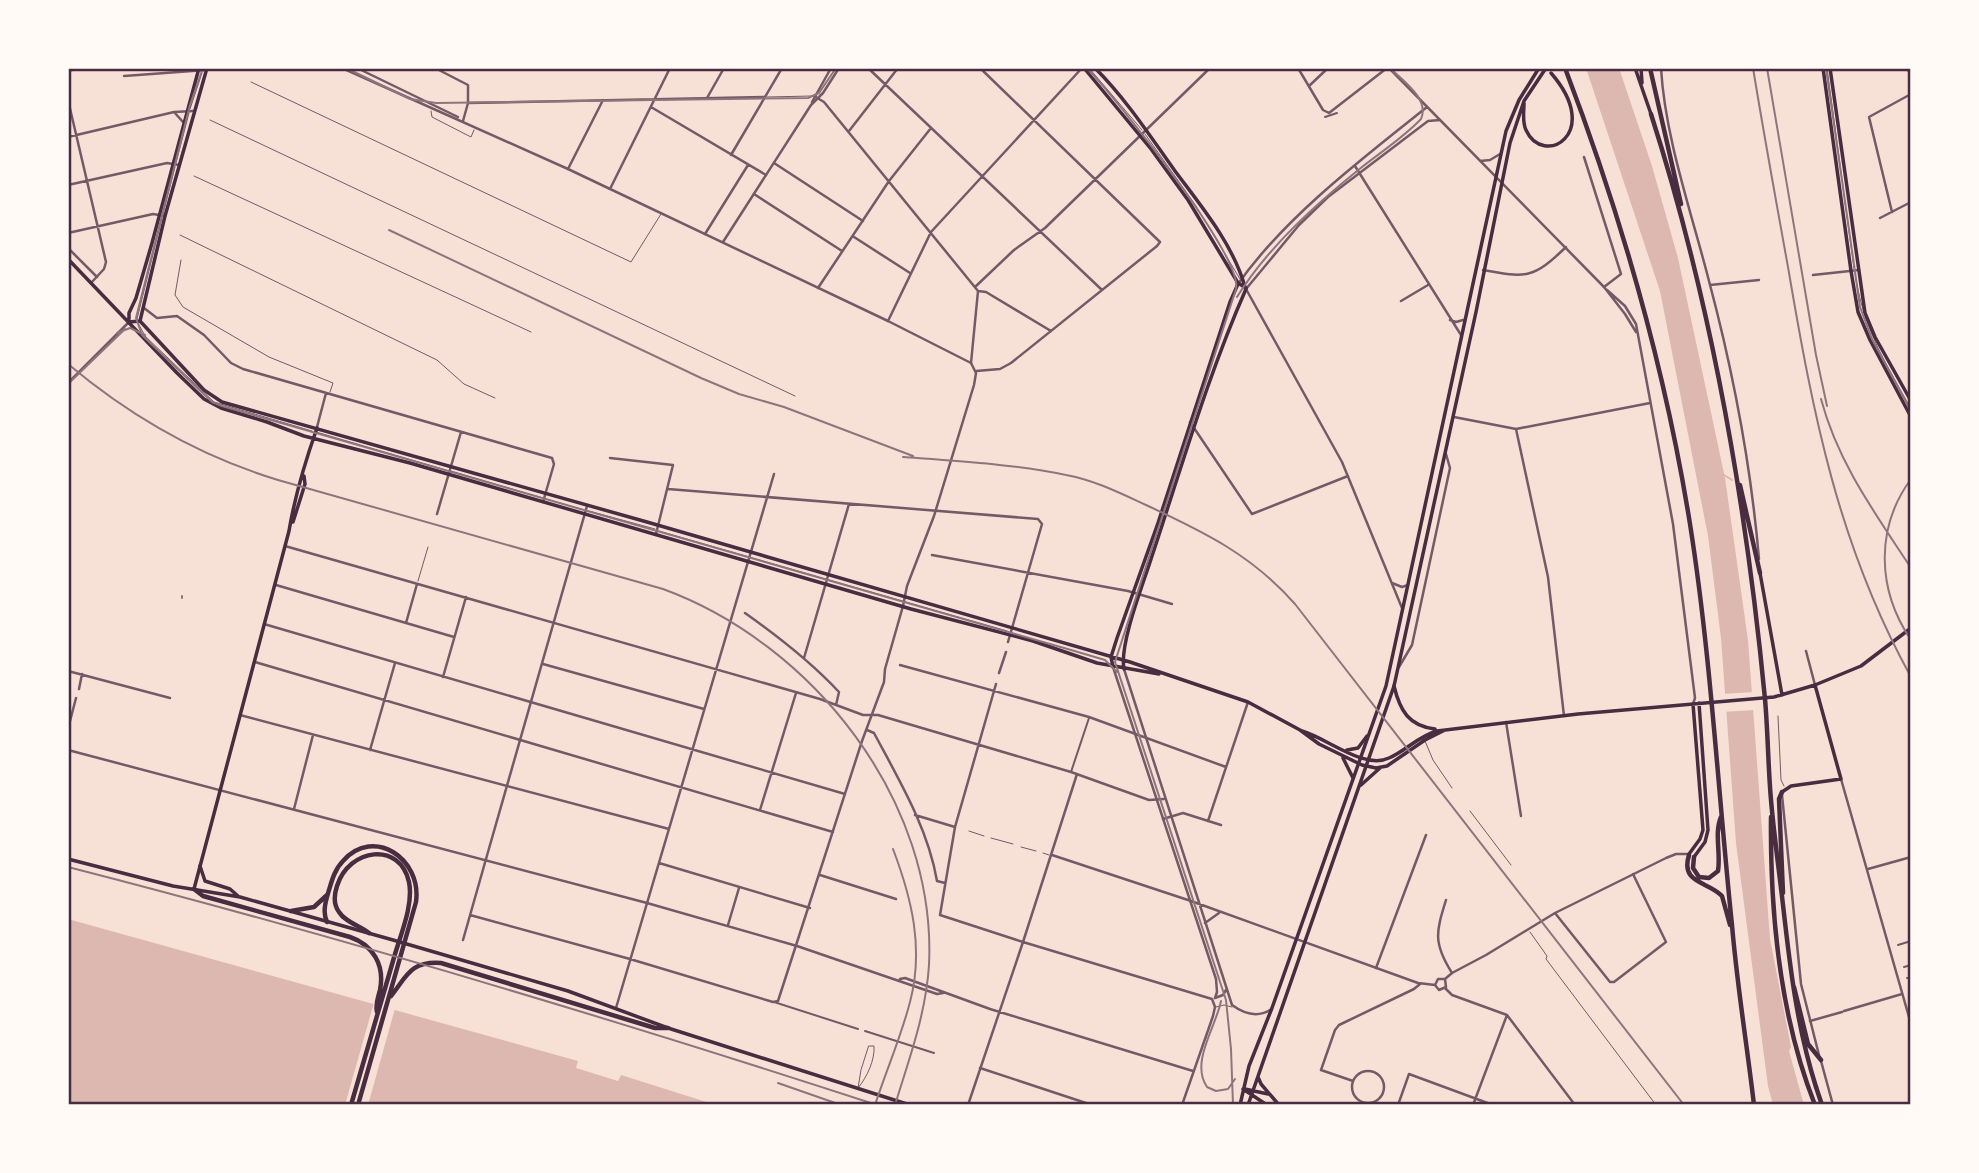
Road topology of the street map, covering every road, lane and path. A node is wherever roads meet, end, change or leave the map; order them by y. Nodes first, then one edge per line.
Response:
1 (342, 68) edge
2 (357, 68) edge
3 (435, 68) edge
4 (670, 68) edge
5 (724, 68) edge
6 (782, 68) edge
7 (831, 68) edge
8 (839, 68) edge
9 (868, 68) edge
10 (898, 68) edge
11 (980, 68) edge
12 (1085, 68) edge
13 (1095, 68) edge
14 (1210, 68) edge
15 (1298, 68) edge
16 (1328, 68) edge
17 (1388, 68) edge
18 (1538, 68) edge
19 (1546, 68) edge
20 (1635, 68) edge
21 (1641, 68) edge
22 (1661, 68) edge
23 (1827, 68) edge
24 (1906, 68) edge
25 (203, 69) edge
26 (1564, 69) edge
27 (1650, 71) edge
28 (1551, 73) dead end
29 (124, 76) dead end
30 (1911, 77) edge
31 (251, 82) dead end
32 (885, 84) junction
33 (1309, 86) junction
34 (1642, 89) junction
35 (1911, 94) edge
36 (814, 96) junction
37 (764, 97) junction
38 (819, 97) junction
39 (707, 98) junction
40 (655, 99) junction
41 (68, 100) edge
42 (603, 100) junction
43 (1524, 101) junction
44 (468, 103) junction
45 (811, 105) junction
46 (651, 107) junction
47 (1428, 108) junction
48 (433, 109) junction
49 (190, 110) junction
50 (174, 113) junction
51 (1337, 113) dead end
52 (1651, 114) joint
53 (1325, 117) dead end
54 (210, 120) dead end
55 (1034, 120) junction
56 (1440, 120) junction
57 (463, 121) junction
58 (183, 122) junction
59 (1425, 123) junction
60 (476, 127) junction
61 (931, 128) junction
62 (849, 131) junction
63 (1144, 133) junction
64 (77, 135) junction
65 (68, 137) edge
66 (1507, 142) junction
67 (1501, 153) junction
68 (732, 155) junction
69 (1584, 157) dead end
70 (1480, 161) junction
71 (774, 163) junction
72 (176, 164) junction
73 (748, 165) junction
74 (1355, 166) junction
75 (568, 169) junction
76 (1360, 174) junction
77 (194, 176) dead end
78 (766, 176) junction
79 (982, 177) junction
80 (1496, 177) junction
81 (1095, 178) junction
82 (88, 180) junction
83 (889, 181) junction
84 (1502, 182) junction
85 (68, 185) edge
86 (610, 189) junction
87 (754, 194) junction
88 (1188, 200) junction
89 (1911, 202) edge
90 (1195, 203) junction
91 (1892, 212) junction
92 (662, 213) junction
93 (163, 215) junction
94 (1880, 218) dead end
95 (863, 221) junction
96 (98, 226) junction
97 (931, 232) junction
98 (1039, 232) junction
99 (68, 233) edge
100 (705, 234) junction
101 (180, 235) dead end
102 (853, 236) junction
103 (723, 242) junction
104 (1690, 246) junction
105 (1566, 247) junction
106 (68, 248) edge
107 (843, 252) junction
108 (68, 260) edge
109 (181, 260) dead end
110 (1483, 270) junction
111 (1855, 271) junction
112 (910, 273) junction
113 (1813, 275) dead end
114 (97, 277) junction
115 (1241, 280) junction
116 (1759, 280) dead end
117 (91, 283) junction
118 (1428, 285) junction
119 (1710, 285) junction
120 (818, 288) junction
121 (1605, 288) junction
122 (976, 289) junction
123 (1246, 289) junction
124 (1102, 290) junction
125 (1401, 302) dead end
126 (143, 305) junction
127 (1467, 318) junction
128 (1450, 320) junction
129 (129, 321) junction
130 (139, 321) junction
131 (888, 321) junction
132 (1051, 331) junction
133 (531, 332) dead end
134 (1463, 337) junction
135 (971, 363) junction
136 (976, 371) junction
137 (68, 383) edge
138 (328, 394) junction
139 (795, 396) dead end
140 (495, 398) dead end
141 (1911, 401) edge
142 (1650, 403) junction
143 (1911, 409) edge
144 (1453, 416) junction
145 (1911, 416) edge
146 (1190, 422) junction
147 (1195, 427) junction
148 (1516, 429) junction
149 (316, 430) junction
150 (461, 432) junction
151 (313, 438) junction
152 (1733, 452) junction
153 (1445, 453) junction
154 (610, 458) dead end
155 (450, 471) junction
156 (774, 474) dead end
157 (1348, 476) junction
158 (668, 489) junction
159 (766, 497) junction
160 (544, 498) junction
161 (849, 504) junction
162 (586, 510) junction
163 (935, 511) junction
164 (437, 514) dead end
165 (657, 530) junction
166 (285, 546) junction
167 (428, 547) dead end
168 (932, 555) dead end
169 (748, 556) junction
170 (1027, 573) junction
171 (1760, 573) junction
172 (827, 579) junction
173 (1392, 583) junction
174 (417, 584) junction
175 (1409, 584) junction
176 (275, 585) junction
177 (1133, 592) junction
178 (1140, 594) junction
179 (466, 597) junction
180 (904, 601) junction
181 (1172, 604) dead end
182 (1404, 611) junction
183 (746, 613) dead end
184 (406, 623) junction
185 (555, 623) junction
186 (264, 624) junction
187 (1911, 628) edge
188 (1010, 631) junction
189 (454, 637) junction
190 (1008, 642) dead end
191 (1077, 647) junction
192 (1072, 648) dead end
193 (1806, 651) dead end
194 (1006, 652) dead end
195 (1111, 657) junction
196 (804, 658) junction
197 (1122, 660) junction
198 (254, 662) junction
199 (395, 663) junction
200 (543, 664) junction
201 (900, 665) dead end
202 (1113, 667) junction
203 (1399, 667) junction
204 (1124, 669) junction
205 (716, 670) junction
206 (68, 671) edge
207 (999, 673) dead end
208 (82, 674) junction
209 (1167, 675) junction
210 (443, 677) junction
211 (996, 684) dead end
212 (1815, 685) junction
213 (1394, 686) junction
214 (79, 689) dead end
215 (994, 690) junction
216 (796, 692) junction
217 (1782, 695) junction
218 (76, 698) dead end
219 (170, 698) dead end
220 (1695, 698) junction
221 (384, 700) junction
222 (1248, 702) junction
223 (532, 703) junction
224 (1699, 703) junction
225 (1693, 704) junction
226 (836, 705) junction
227 (704, 709) junction
228 (240, 715) junction
229 (873, 715) junction
230 (1564, 716) junction
231 (1778, 716) dead end
232 (1089, 717) junction
233 (1506, 722) junction
234 (69, 725) edge
235 (867, 730) junction
236 (1300, 730) junction
237 (1444, 730) junction
238 (1135, 734) junction
239 (1369, 734) junction
240 (313, 735) junction
241 (1144, 738) junction
242 (1424, 738) junction
243 (521, 740) junction
244 (979, 745) junction
245 (68, 750) edge
246 (370, 750) junction
247 (692, 750) junction
248 (1345, 750) junction
249 (1342, 756) junction
250 (1360, 757) junction
251 (1369, 760) junction
252 (1358, 764) junction
253 (1226, 767) junction
254 (1367, 767) junction
255 (1380, 768) junction
256 (1072, 772) junction
257 (771, 773) junction
258 (1077, 774) junction
259 (1353, 778) junction
260 (1841, 779) junction
261 (1361, 785) junction
262 (508, 786) junction
263 (681, 787) junction
264 (1452, 788) dead end
265 (220, 790) junction
266 (1783, 790) junction
267 (845, 794) junction
268 (1164, 799) junction
269 (1157, 800) junction
270 (1771, 802) junction
271 (294, 809) junction
272 (760, 810) junction
273 (1469, 811) dead end
274 (915, 815) junction
275 (1521, 816) dead end
276 (1721, 816) junction
277 (1170, 817) junction
278 (1163, 819) junction
279 (1208, 821) junction
280 (1222, 825) dead end
281 (955, 827) junction
282 (668, 829) junction
283 (961, 829) dead end
284 (969, 831) dead end
285 (833, 832) junction
286 (1426, 835) dead end
287 (984, 836) dead end
288 (992, 838) dead end
289 (1013, 844) dead end
290 (1021, 846) dead end
291 (1036, 851) dead end
292 (1043, 853) dead end
293 (1052, 855) junction
294 (1691, 856) junction
295 (1911, 857) edge
296 (68, 859) edge
297 (486, 859) junction
298 (659, 863) junction
299 (1511, 865) dead end
300 (200, 866) junction
301 (1868, 869) junction
302 (1633, 874) junction
303 (820, 875) junction
304 (946, 883) junction
305 (739, 888) junction
306 (194, 889) junction
307 (327, 895) junction
308 (240, 897) junction
309 (896, 900) dead end
310 (1446, 900) dead end
311 (1191, 901) junction
312 (647, 903) junction
313 (1199, 904) junction
314 (1783, 904) junction
315 (810, 908) junction
316 (291, 911) junction
317 (1222, 912) junction
318 (1555, 913) junction
319 (470, 915) junction
320 (327, 922) junction
321 (1205, 923) junction
322 (406, 926) junction
323 (727, 926) junction
324 (1528, 927) junction
325 (1732, 929) junction
326 (369, 933) junction
327 (1297, 938) junction
328 (463, 940) dead end
329 (1304, 941) junction
330 (1911, 941) edge
331 (1023, 942) junction
332 (1898, 945) dead end
333 (797, 946) junction
334 (630, 959) junction
335 (1911, 965) edge
336 (1904, 967) dead end
337 (1376, 968) junction
338 (1790, 970) junction
339 (1452, 973) junction
340 (1445, 979) junction
341 (1420, 984) junction
342 (1435, 985) junction
343 (1226, 987) junction
344 (1445, 988) junction
345 (1911, 991) edge
346 (1902, 994) junction
347 (1213, 999) junction
348 (388, 1000) junction
349 (773, 1002) junction
350 (1215, 1007) junction
351 (1234, 1008) junction
352 (1272, 1008) junction
353 (616, 1009) junction
354 (999, 1012) junction
355 (377, 1014) junction
356 (1507, 1015) junction
357 (1810, 1021) junction
358 (1911, 1024) edge
359 (668, 1028) junction
360 (858, 1029) dead end
361 (865, 1031) dead end
362 (934, 1053) dead end
363 (1821, 1060) junction
364 (980, 1068) junction
365 (1193, 1071) junction
366 (1257, 1075) junction
367 (1353, 1081) junction
368 (858, 1088) junction
369 (1243, 1089) junction
370 (1251, 1092) junction
371 (1383, 1093) junction
372 (1271, 1095) junction
373 (1388, 1095) dead end
374 (1475, 1098) junction
375 (351, 1105) edge
376 (358, 1105) edge
377 (910, 1105) edge
378 (968, 1105) edge
379 (1092, 1105) edge
380 (1182, 1105) edge
381 (1240, 1105) edge
382 (1248, 1105) edge
383 (1267, 1105) edge
384 (1279, 1105) edge
385 (1398, 1105) edge
386 (1473, 1105) edge
387 (1493, 1105) edge
388 (1575, 1105) edge
389 (1656, 1105) edge
390 (1754, 1105) edge
391 (1815, 1105) edge
392 (1822, 1105) edge
393 (1833, 1105) edge

1 - 48 street
2 - 57 street
3 - 44 street
4 - 40 street
5 - 39 street
6 - 37 street
7 - 36 street
8 - 38 street
9 - 32 street
10 - 32 street
11 - 55 street
12 - 55 street
12 - 63 main road
13 - 63 main road
14 - 63 street
15 - 33 street
16 - 33 street
17 - 33 street
17 - 47 street
18 - 66 main road
19 - 43 main road
20 - 34 main road
21 - 34 main road
22 - 119 street
23 - 111 main road
23 - 111 main road
24 - 30 lane
25 - 29 street
25 - 49 main road
25 - 49 main road
26 - 276 highway
27 - 104 highway
28 - 43 main road
31 - 92 lane
32 - 61 street
32 - 62 street
34 - 52 main road
35 - 91 street
36 - 37 lane
36 - 38 street
36 - 45 street
37 - 39 street
37 - 68 street
38 - 45 street
38 - 62 street
39 - 40 street
40 - 42 street
40 - 46 street
41 - 64 street
42 - 44 street
42 - 75 street
43 - 66 main road
44 - 57 street
45 - 71 street
46 - 68 street
46 - 86 street
47 - 56 street
47 - 59 street
47 - 74 street
48 - 57 street
48 - 60 lane
49 - 50 street
49 - 58 main road
49 - 72 main road
50 - 58 street
50 - 64 street
51 - 53 street
52 - 104 highway
54 - 139 lane
55 - 79 street
55 - 81 street
56 - 59 street
56 - 70 street
57 - 60 street
58 - 72 main road
59 - 76 street
60 - 75 street
61 - 79 street
61 - 83 street
62 - 83 street
63 - 81 street
63 - 88 main road
63 - 90 lane
63 - 115 main road
64 - 65 street
64 - 82 street
66 - 67 main road
66 - 84 main road
67 - 70 street
67 - 80 main road
68 - 73 street
69 - 121 street
70 - 80 street
71 - 78 street
71 - 95 street
72 - 82 street
72 - 93 main road
73 - 78 street
73 - 100 street
74 - 76 street
74 - 115 street
75 - 86 street
76 - 118 street
76 - 123 street
77 - 133 lane
78 - 87 street
79 - 97 street
79 - 98 street
80 - 84 street
80 - 127 main road
81 - 98 street
81 - 124 street
82 - 85 street
82 - 96 street
83 - 95 street
83 - 97 street
84 - 105 street
84 - 110 main road
86 - 92 street
87 - 103 street
87 - 107 street
88 - 90 lane
88 - 115 main road
89 - 91 street
90 - 115 lane
91 - 94 street
92 - 100 street
93 - 96 street
93 - 126 main road
93 - 129 main road
93 - 130 lane
95 - 102 street
96 - 99 street
96 - 114 street
97 - 112 street
97 - 122 street
98 - 122 street
98 - 124 street
100 - 103 street
101 - 140 lane
102 - 107 street
102 - 112 street
103 - 120 street
104 - 152 highway
105 - 110 street
105 - 121 street
106 - 114 street
107 - 120 street
108 - 117 main road
109 - 138 lane
110 - 144 main road
111 - 113 street
111 - 141 main road
111 - 143 lane
111 - 145 main road
112 - 131 street
114 - 117 street
115 - 123 main road
115 - 123 main road
115 - 146 main road
116 - 119 street
117 - 129 main road
118 - 125 street
118 - 128 street
119 - 171 street
120 - 131 street
121 - 142 street
122 - 132 street
122 - 135 street
123 - 147 main road
123 - 157 street
124 - 132 street
126 - 130 main road
126 - 138 street
127 - 128 street
127 - 134 main road
128 - 134 street
129 - 130 main road
129 - 137 street
129 - 151 main road
130 - 149 main road
130 - 149 lane
131 - 135 street
132 - 136 street
134 - 175 main road
135 - 136 street
136 - 163 street
138 - 149 street
138 - 150 street
142 - 148 street
142 - 220 street
144 - 148 street
144 - 153 main road
146 - 147 street
146 - 177 main road
147 - 157 street
147 - 178 main road
148 - 230 street
149 - 151 main road
149 - 155 main road
150 - 155 street
150 - 160 street
151 - 155 main road
151 - 166 main road
152 - 171 highway
152 - 270 highway
153 - 203 main road
153 - 203 street
154 - 158 street
155 - 160 main road
155 - 160 main road
155 - 164 street
156 - 159 street
157 - 173 street
158 - 159 street
158 - 165 street
159 - 161 street
159 - 169 street
160 - 162 main road
160 - 162 main road
161 - 163 street
161 - 172 street
162 - 165 main road
162 - 165 main road
162 - 185 street
163 - 170 street
163 - 180 street
165 - 169 main road
165 - 169 main road
166 - 174 street
166 - 176 main road
167 - 174 lane
168 - 170 street
169 - 172 main road
169 - 172 main road
169 - 205 street
170 - 177 street
170 - 188 street
171 - 217 main road
172 - 180 main road
172 - 180 main road
172 - 196 street
173 - 175 street
173 - 182 street
174 - 179 street
174 - 184 street
175 - 182 main road
176 - 184 street
176 - 186 main road
177 - 178 street
177 - 195 main road
178 - 181 street
178 - 197 main road
179 - 185 street
179 - 189 street
180 - 188 main road
180 - 188 main road
180 - 229 street
182 - 239 main road
183 - 196 street
184 - 189 street
185 - 200 street
185 - 205 street
186 - 198 main road
186 - 199 street
187 - 212 main road
188 - 190 street
188 - 191 main road
188 - 202 main road
189 - 210 street
191 - 192 lane
191 - 195 main road
193 - 212 street
194 - 207 street
195 - 197 main road
195 - 202 main road
196 - 226 street
197 - 204 main road
197 - 209 main road
198 - 221 street
198 - 228 main road
199 - 210 street
199 - 221 street
200 - 223 street
200 - 227 street
201 - 215 street
202 - 204 main road
202 - 238 street
203 - 213 main road
204 - 209 main road
204 - 241 street
205 - 216 street
205 - 227 street
206 - 208 street
208 - 214 street
208 - 219 street
209 - 222 main road
210 - 223 street
211 - 215 street
212 - 217 main road
212 - 260 main road
213 - 237 main road
213 - 251 main road
215 - 232 street
215 - 244 street
216 - 226 street
216 - 257 street
217 - 224 main road
218 - 234 street
220 - 224 street
220 - 225 street
221 - 243 street
221 - 246 street
222 - 236 main road
222 - 253 street
223 - 243 street
223 - 247 street
224 - 225 main road
224 - 294 main road
225 - 230 main road
225 - 294 main road
226 - 229 street
227 - 247 street
228 - 240 street
228 - 265 main road
229 - 235 street
229 - 244 street
230 - 233 main road
231 - 266 lane
232 - 238 street
232 - 256 street
233 - 237 main road
233 - 275 street
235 - 267 street
235 - 274 street
236 - 248 main road
236 - 249 main road
237 - 242 main road
238 - 241 street
238 - 269 street
239 - 248 main road
239 - 250 main road
240 - 246 street
240 - 271 street
241 - 253 street
241 - 268 street
242 - 251 main road
242 - 255 main road
242 - 264 lane
243 - 262 street
243 - 263 street
244 - 256 street
244 - 281 street
245 - 265 street
246 - 262 street
247 - 257 street
247 - 263 street
248 - 250 main road
249 - 252 main road
249 - 259 main road
250 - 251 main road
250 - 252 main road
251 - 254 main road
252 - 254 main road
252 - 259 main road
253 - 279 street
254 - 255 main road
254 - 261 main road
255 - 261 main road
256 - 258 street
257 - 267 street
257 - 272 street
258 - 269 street
258 - 293 street
259 - 327 main road
260 - 266 main road
260 - 301 street
261 - 329 main road
262 - 282 street
262 - 297 street
263 - 272 street
263 - 282 street
265 - 271 street
265 - 300 main road
266 - 314 highway
266 - 357 street
267 - 285 street
268 - 269 street
268 - 277 street
269 - 278 street
270 - 314 highway
270 - 391 highway
271 - 297 street
272 - 285 street
273 - 299 lane
274 - 281 street
274 - 304 street
276 - 294 highway
276 - 325 highway
277 - 278 street
277 - 279 street
277 - 313 street
278 - 311 street
279 - 280 street
281 - 283 lane
281 - 304 street
282 - 298 street
284 - 287 lane
285 - 303 street
286 - 337 street
288 - 289 lane
290 - 291 lane
292 - 293 lane
293 - 311 street
293 - 331 street
294 - 302 street
294 - 325 highway
295 - 301 street
296 - 306 main road
297 - 312 street
297 - 319 street
298 - 305 street
298 - 312 street
300 - 306 main road
300 - 308 main road
301 - 346 street
302 - 318 street
302 - 318 street
303 - 309 street
303 - 315 street
304 - 331 street
305 - 315 street
305 - 323 street
306 - 308 main road
306 - 355 highway
307 - 316 highway
307 - 320 highway
307 - 322 highway
308 - 316 main road
310 - 339 street
311 - 313 street
311 - 347 street
312 - 323 street
312 - 334 street
313 - 317 street
313 - 321 street
314 - 338 highway
315 - 333 street
316 - 320 main road
317 - 321 street
317 - 327 street
318 - 324 street
319 - 328 street
319 - 334 street
320 - 326 main road
321 - 343 street
322 - 326 highway
322 - 348 highway
322 - 355 highway
323 - 333 street
324 - 339 street
324 - 389 lane
325 - 390 highway
326 - 353 main road
327 - 329 street
327 - 352 main road
329 - 337 street
329 - 366 main road
330 - 332 street
331 - 347 street
331 - 354 street
333 - 349 street
333 - 354 street
334 - 349 street
334 - 353 street
335 - 336 street
337 - 341 street
338 - 363 highway
338 - 392 highway
339 - 340 street
340 - 342 street
340 - 344 street
341 - 342 street
341 - 367 street
342 - 344 street
343 - 347 street
343 - 351 street
344 - 356 street
345 - 346 street
346 - 357 street
346 - 358 street
347 - 350 street
348 - 359 highway
348 - 376 highway
349 - 360 street
350 - 351 lane
350 - 365 street
351 - 352 street
352 - 369 main road
353 - 359 main road
354 - 364 street
354 - 365 street
355 - 375 highway
356 - 374 street
356 - 388 street
357 - 363 street
359 - 368 main road
361 - 362 street
363 - 393 street
364 - 378 street
364 - 379 street
365 - 380 street
366 - 370 main road
366 - 372 main road
367 - 371 street
367 - 371 street
368 - 368 lane
368 - 377 main road
369 - 370 main road
369 - 381 main road
370 - 372 main road
370 - 382 main road
370 - 383 main road
371 - 373 street
372 - 384 main road
374 - 385 street
374 - 386 street
374 - 387 street

